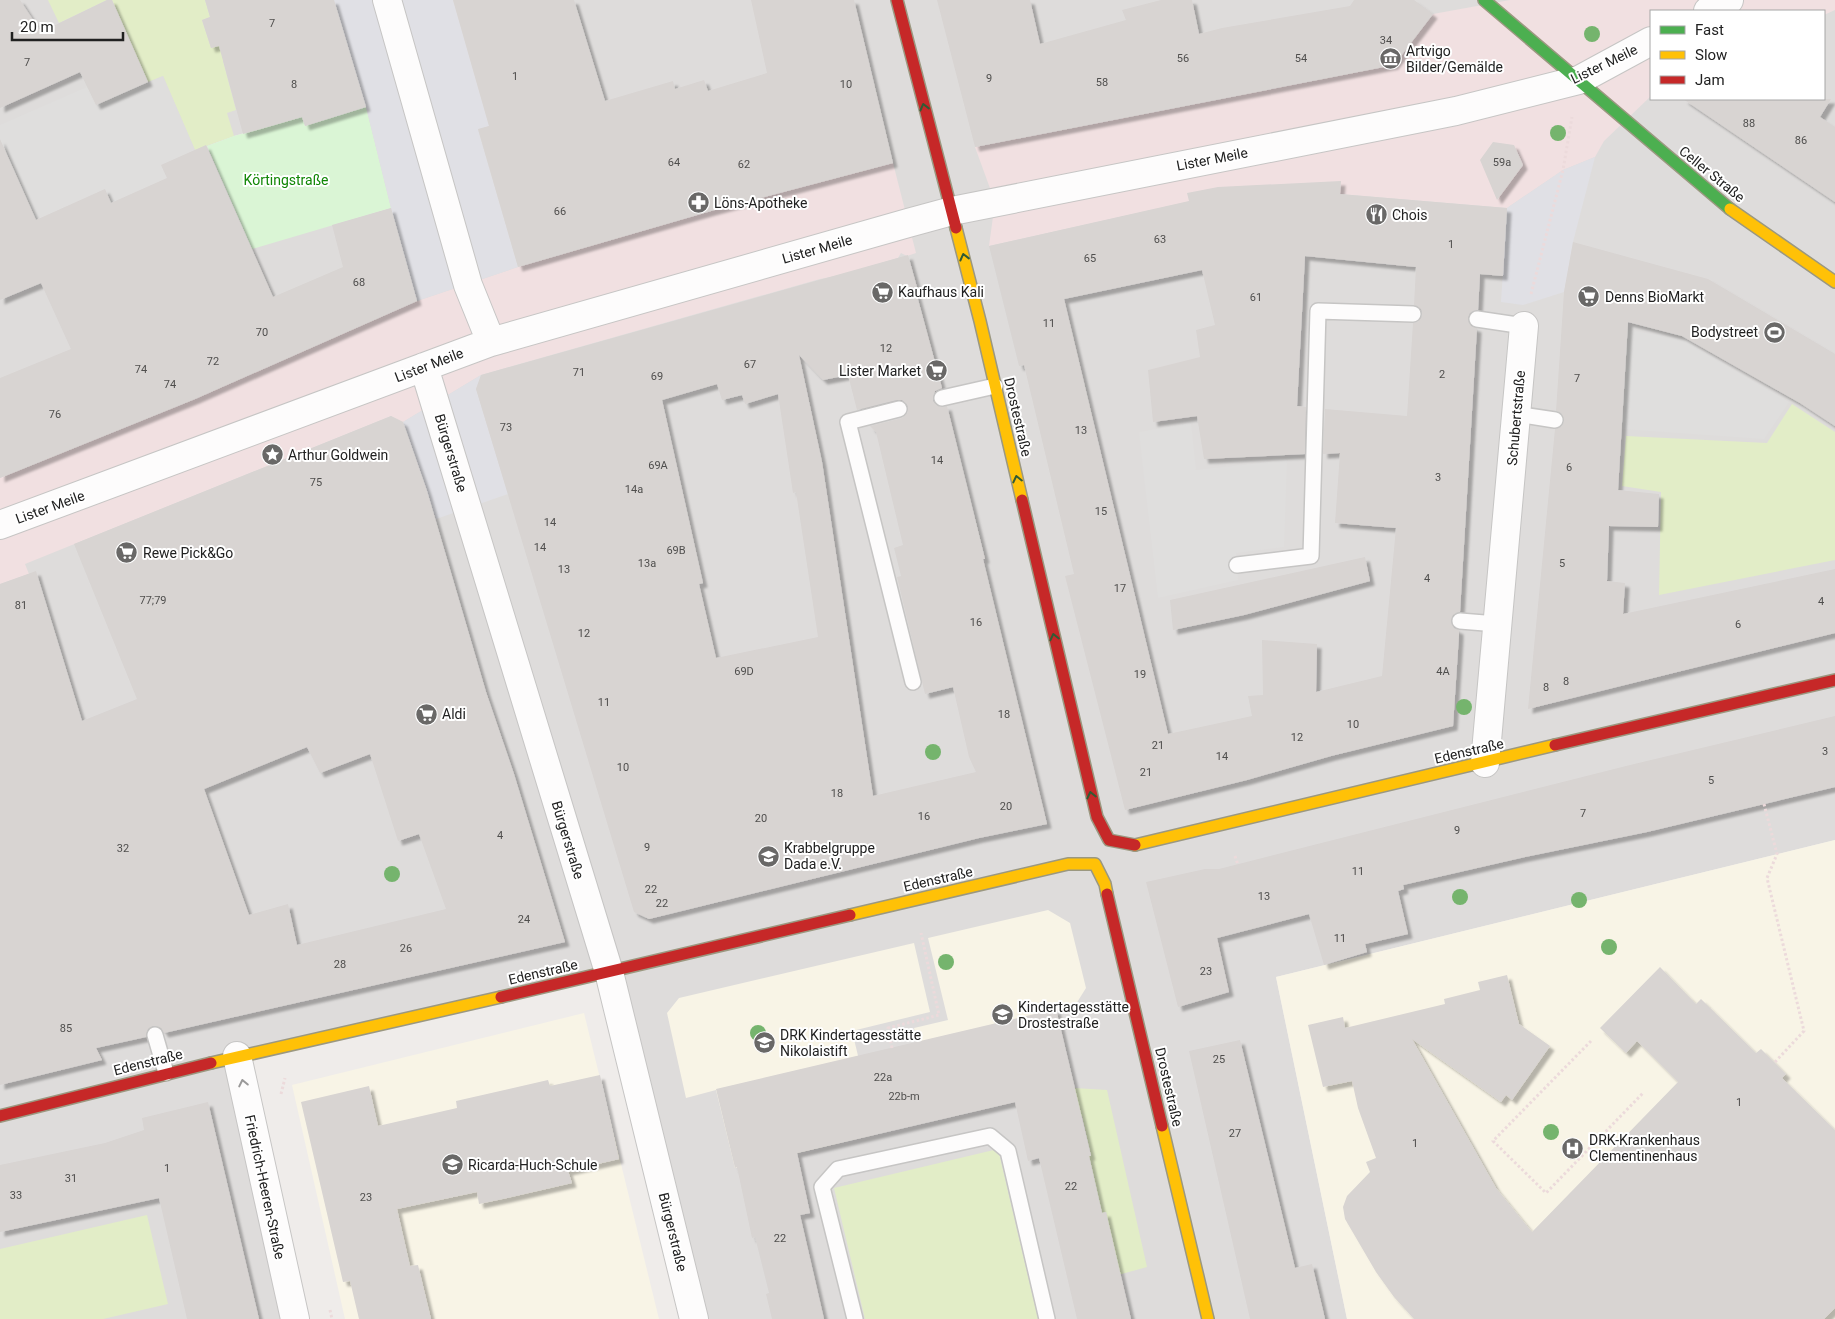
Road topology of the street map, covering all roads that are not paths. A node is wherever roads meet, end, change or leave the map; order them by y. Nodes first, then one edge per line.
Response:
1 (387, 0) edge
2 (897, 0) edge
3 (1484, 0) edge
4 (1729, 0) edge
5 (1710, 10) edge
6 (1650, 42) edge
7 (1579, 80) junction
8 (952, 210) junction
9 (1835, 282) edge
10 (1413, 314) dead end
11 (1477, 319) dead end
12 (1524, 326) joint
13 (491, 342) junction
14 (424, 367) junction
15 (995, 386) junction
16 (942, 398) dead end
17 (899, 409) dead end
18 (1516, 414) junction
19 (1555, 420) dead end
20 (0, 525) edge
21 (1237, 565) dead end
22 (1460, 621) dead end
23 (1497, 624) junction
24 (1835, 680) edge
25 (913, 682) dead end
26 (1485, 762) junction
27 (1109, 840) joint
28 (1095, 864) joint
29 (609, 972) junction
30 (155, 1035) dead end
31 (237, 1056) junction
32 (166, 1074) junction
33 (0, 1116) edge
34 (295, 1319) edge
35 (694, 1319) edge
36 (855, 1319) edge
37 (1047, 1319) edge
38 (1208, 1319) edge

1 - 13 street
8 -> 2 street, Drostestraße
3 - 7 street, Celler Straße
4 - 5 street
6 - 7 street, Lister Meile
7 - 8 street, Lister Meile
7 - 9 street, Celler Straße
8 - 13 street, Lister Meile
15 -> 8 street, Drostestraße
10 - 21 lane
11 - 12 lane
12 - 18 street, Schubertstraße
13 - 14 street, Lister Meile
14 - 20 street, Lister Meile
14 - 29 street, Bürgerstraße
15 - 16 lane
27 -> 15 street, Drostestraße
17 - 25 lane
18 - 19 lane
18 - 23 street, Schubertstraße
22 - 23 lane
23 - 26 street, Schubertstraße
24 - 26 street, Edenstraße
26 - 27 street, Edenstraße
28 - 29 street, Edenstraße
28 - 38 street, Drostestraße
29 - 31 street, Edenstraße
29 - 35 street, Bürgerstraße
30 - 32 lane
31 - 32 street, Edenstraße
34 -> 31 street, Friedrich-Heeren-Straße
32 - 33 street, Edenstraße
36 - 37 lane

